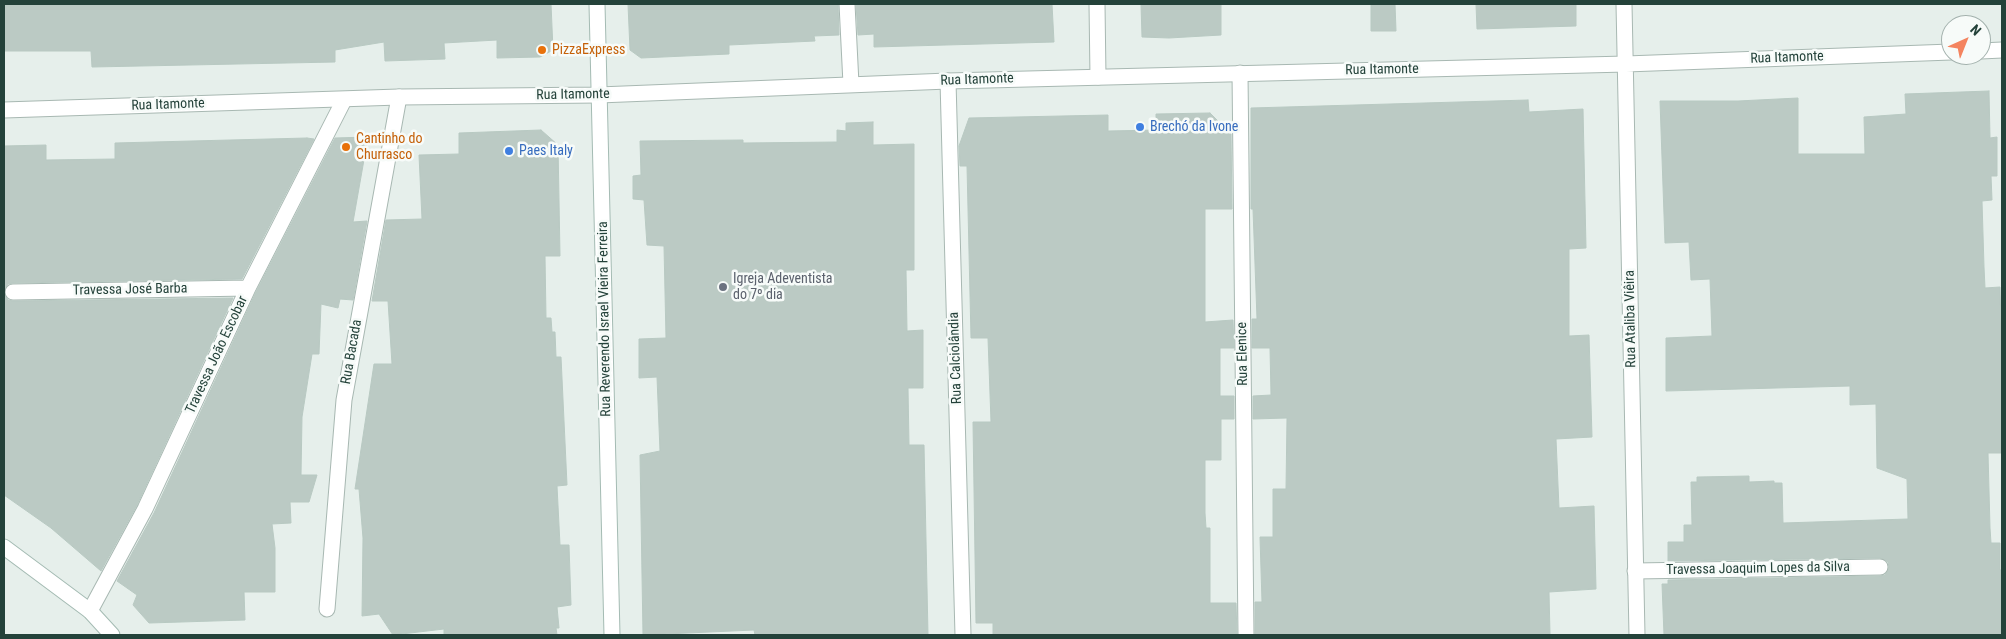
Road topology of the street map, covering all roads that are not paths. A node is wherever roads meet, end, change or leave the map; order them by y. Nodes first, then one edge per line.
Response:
1 (597, 4) edge
2 (847, 4) edge
3 (1097, 4) edge
4 (1624, 4) edge
5 (1941, 52) edge
6 (1626, 64) junction
7 (1240, 73) junction
8 (1098, 77) junction
9 (948, 81) junction
10 (850, 84) junction
11 (599, 95) junction
12 (399, 97) junction
13 (344, 100) junction
14 (4, 110) edge
15 (248, 288) junction
16 (13, 292) dead end
17 (4, 546) edge
18 (1880, 567) dead end
19 (1635, 571) junction
20 (327, 609) dead end
21 (90, 611) junction
22 (112, 635) edge
23 (612, 635) edge
24 (963, 635) edge
25 (1246, 635) edge
26 (1637, 635) edge

1 - 11 street, Rua Reverendo Israel Vieira Ferreira
2 - 10 street
3 - 8 street
4 - 6 street, Rua Ataliba Viêira
5 - 6 street, Rua Itamonte
6 - 7 street, Rua Itamonte
6 - 19 street, Rua Ataliba Viêira
7 - 8 street, Rua Itamonte
7 - 25 street, Rua Elenice
8 - 9 street, Rua Itamonte
9 - 10 street, Rua Itamonte
9 - 24 street, Rua Calciolândia
10 - 11 street, Rua Itamonte
11 - 12 street, Rua Itamonte
11 - 23 street, Rua Reverendo Israel Vieira Ferreira
12 - 13 street, Rua Itamonte
12 - 20 street, Rua Bacada
13 - 14 street, Rua Itamonte
13 - 15 street, Travessa João Escobar
15 - 16 street, Travessa José Barba
15 - 21 street, Travessa João Escobar
17 - 21 street
18 - 19 street, Travessa Joaquim Lopes da Silva
19 - 26 street, Rua Ataliba Viêira
21 - 22 street

